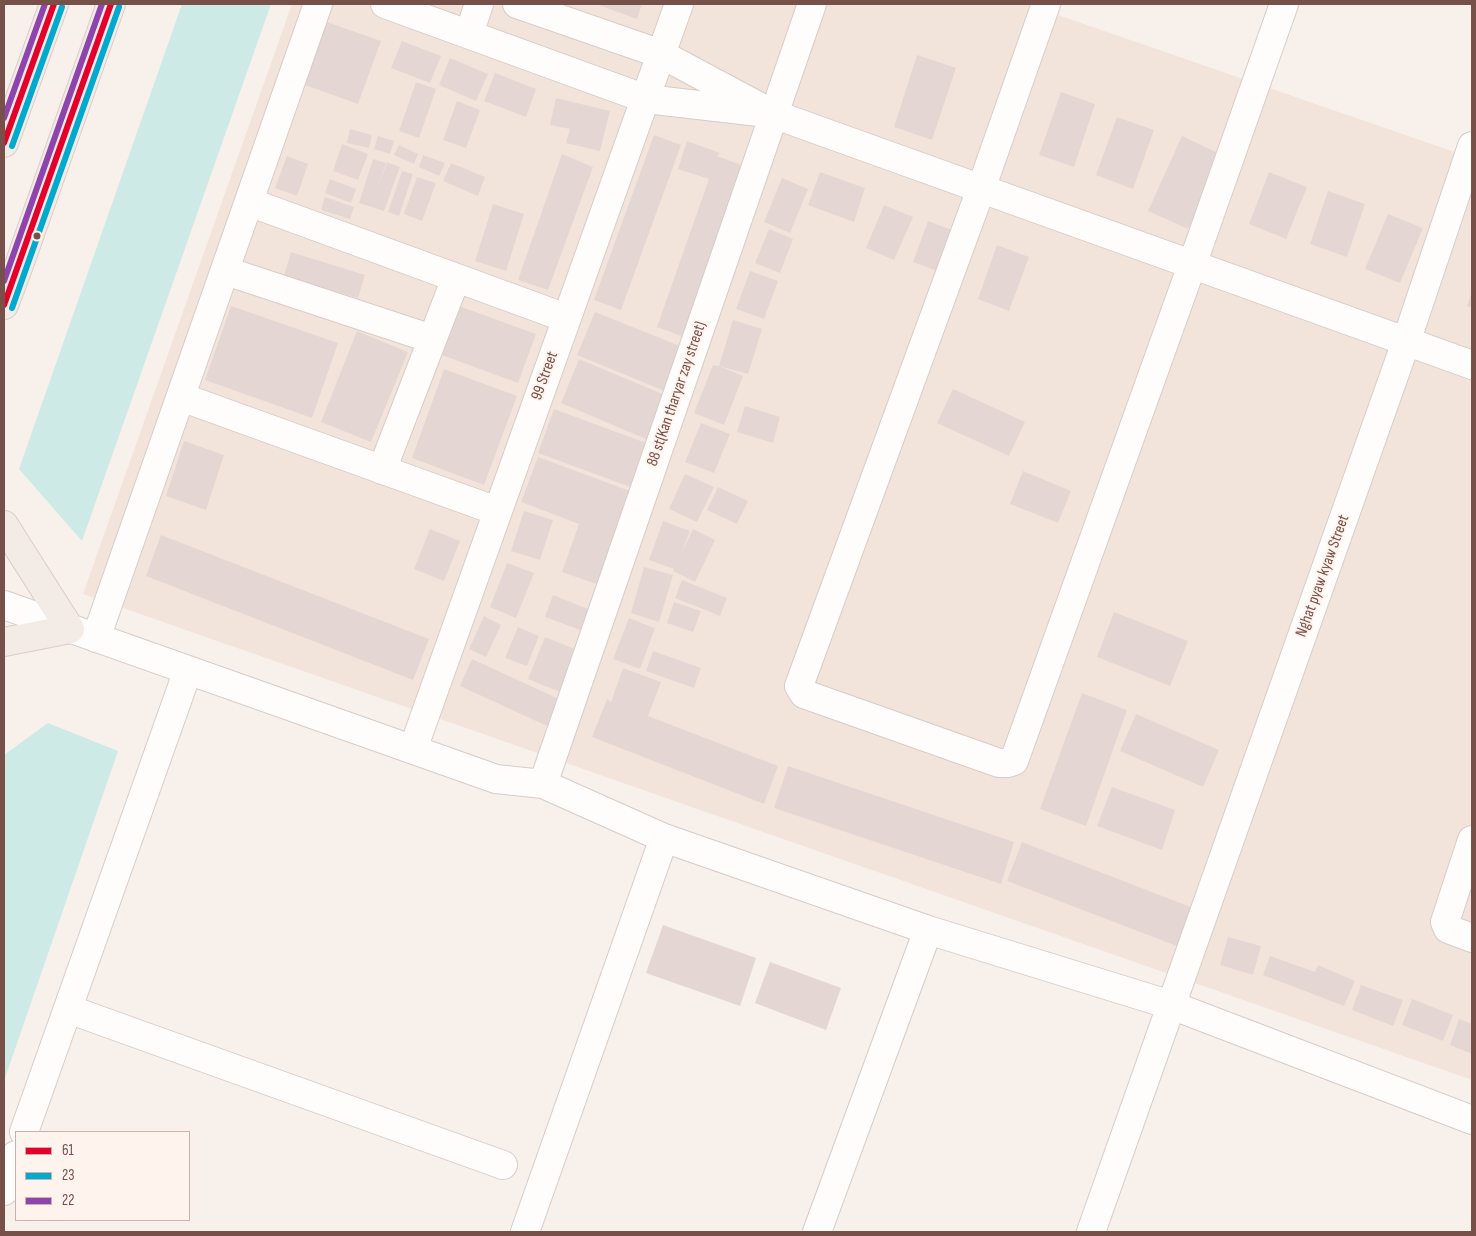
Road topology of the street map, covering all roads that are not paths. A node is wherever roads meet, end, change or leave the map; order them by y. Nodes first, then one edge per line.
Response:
1 (54, 4) edge
2 (111, 4) edge
3 (318, 4) edge
4 (386, 4) edge
5 (479, 4) edge
6 (517, 4) edge
7 (679, 4) edge
8 (812, 4) edge
9 (1046, 4) edge
10 (1284, 4) edge
11 (469, 34) junction
12 (661, 54) junction
13 (646, 99) junction
14 (772, 114) junction
15 (4, 143) edge
16 (1472, 146) edge
17 (981, 189) junction
18 (249, 202) junction
19 (1192, 265) junction
20 (226, 271) junction
21 (456, 278) junction
22 (4, 305) edge
23 (566, 318) junction
24 (432, 339) junction
25 (1406, 342) junction
26 (1472, 365) edge
27 (181, 397) junction
28 (382, 470) junction
29 (497, 512) junction
30 (4, 525) edge
31 (4, 605) edge
32 (70, 629) junction
33 (96, 638) junction
34 (4, 642) edge
35 (188, 670) junction
36 (413, 749) junction
37 (543, 784) junction
38 (664, 838) junction
39 (1472, 840) edge
40 (928, 930) junction
41 (1472, 938) edge
42 (1171, 1005) junction
43 (68, 1009) junction
44 (1472, 1120) edge
45 (24, 1131) edge
46 (15, 1158) edge
47 (503, 1165) dead end
48 (4, 1191) edge
49 (525, 1232) edge
50 (817, 1232) edge
51 (1090, 1232) edge

1 - 15 main road
2 - 22 main road
3 - 18 street
4 - 11 street
5 - 11 street
6 - 12 street
7 - 12 street, 99 Street
8 - 14 street, 88 st(Kan tharyar zay street)
9 - 17 street
10 - 19 street
11 - 13 street
12 - 13 street, 99 Street
12 - 14 street
13 - 14 street
13 - 23 street, 99 Street
14 - 17 street
14 - 37 street, 88 st(Kan tharyar zay street)
16 - 25 street, Nghat pyaw kyaw Street
17 - 19 street
17 - 19 street
18 - 20 street
18 - 21 street
19 - 25 street
20 - 24 street
20 - 27 street
21 - 23 street
21 - 24 street
23 - 29 street, 99 Street
24 - 28 street
25 - 26 street
25 - 42 street, Nghat pyaw kyaw Street
27 - 28 street
27 - 33 street
28 - 29 street
29 - 36 street, 99 Street
30 - 32 main road
31 - 32 street
32 - 33 street
32 - 34 main road
33 - 35 street
35 - 36 street
35 - 43 street
36 - 37 street
37 - 38 street
38 - 40 street
38 - 49 street
39 - 41 street
40 - 42 street
40 - 50 street
42 - 44 street
42 - 51 street, Nghat pyaw kyaw Street
43 - 45 street
43 - 47 street
46 - 48 street

